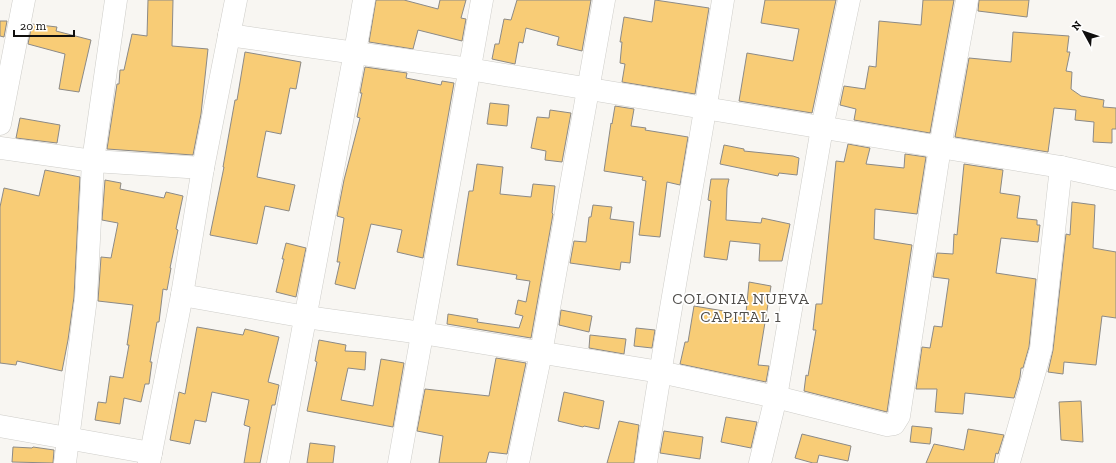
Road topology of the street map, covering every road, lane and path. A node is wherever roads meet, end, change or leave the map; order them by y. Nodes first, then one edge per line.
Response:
1 (24, 0) edge
2 (116, 0) edge
3 (236, 0) edge
4 (364, 0) edge
5 (482, 0) edge
6 (604, 0) edge
7 (723, 0) edge
8 (849, 0) edge
9 (967, 0) edge
10 (229, 35) junction
11 (356, 52) junction
12 (469, 69) junction
13 (588, 89) junction
14 (706, 108) junction
15 (0, 124) edge
16 (822, 128) junction
17 (940, 147) junction
18 (0, 148) edge
19 (93, 162) junction
20 (1061, 167) junction
21 (203, 168) junction
22 (1116, 179) edge
23 (182, 295) junction
24 (306, 317) junction
25 (422, 334) junction
26 (541, 353) junction
27 (660, 372) junction
28 (776, 397) junction
29 (0, 426) edge
30 (68, 437) junction
31 (150, 458) edge
32 (1009, 462) edge
33 (65, 463) edge
34 (278, 463) edge
35 (399, 463) edge
36 (518, 463) edge
37 (646, 463) edge
38 (760, 463) edge

1 - 15 street
2 - 19 street
3 - 10 street
4 - 11 street
5 - 12 street
6 - 13 street
7 - 14 street
8 - 16 street
9 - 17 street
10 - 11 street
10 - 21 street
11 - 12 street
11 - 24 street
12 - 13 street
12 - 25 street
13 - 14 street
13 - 26 street
14 - 16 street
14 - 27 street
16 - 17 street
16 - 28 street
17 - 20 street
17 - 28 street
18 - 19 street
19 - 21 street
19 - 30 street
20 - 22 street
20 - 32 street
21 - 23 street
23 - 24 street
23 - 31 street
24 - 25 street
24 - 34 street
25 - 26 street
25 - 35 street
26 - 27 street
26 - 36 street
27 - 28 street
27 - 37 street
28 - 38 street
29 - 30 street
30 - 31 street
30 - 33 street

